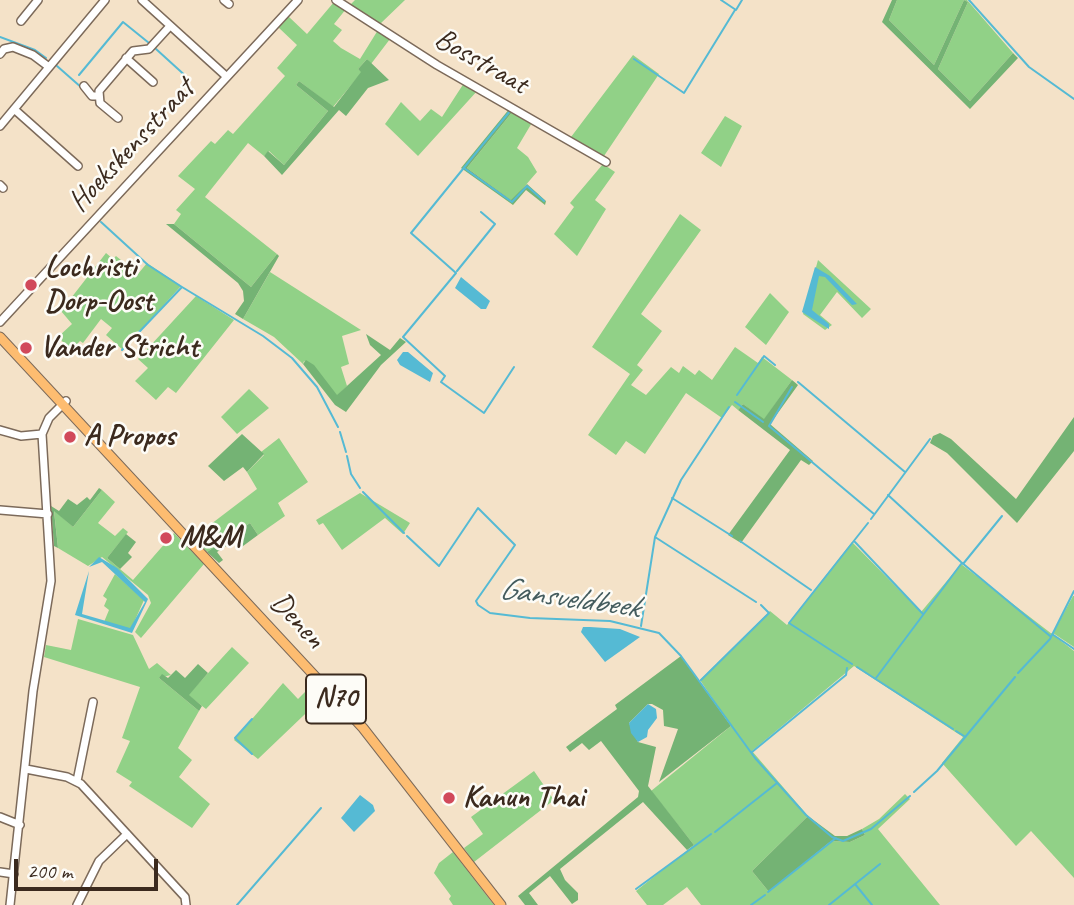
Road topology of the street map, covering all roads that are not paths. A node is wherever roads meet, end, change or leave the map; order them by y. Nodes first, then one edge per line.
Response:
1 (38, 0) edge
2 (105, 0) edge
3 (142, 0) edge
4 (298, 0) edge
5 (336, 0) edge
6 (21, 21) dead end
7 (170, 26) junction
8 (0, 54) edge
9 (126, 58) junction
10 (49, 67) junction
11 (227, 77) junction
12 (153, 82) dead end
13 (84, 86) dead end
14 (98, 96) junction
15 (14, 109) junction
16 (118, 118) dead end
17 (0, 126) edge
18 (606, 162) dead end
19 (78, 166) dead end
20 (0, 322) edge
21 (0, 329) edge
22 (0, 337) edge
23 (64, 403) junction
24 (0, 430) edge
25 (43, 434) junction
26 (0, 510) edge
27 (48, 514) junction
28 (93, 702) dead end
29 (26, 769) junction
30 (77, 781) junction
31 (0, 817) edge
32 (20, 825) junction
33 (127, 834) junction
34 (0, 872) edge
35 (14, 874) junction
36 (10, 905) edge
37 (77, 905) edge
38 (186, 905) edge
39 (501, 905) edge

1 - 6 street
2 - 10 street
3 - 7 street
4 - 11 street, Hoekskensstraat
5 - 18 street, Bosstraat
7 - 9 street
7 - 11 street
8 - 10 street
9 - 12 street
9 - 14 street
10 - 15 street
11 - 20 street, Hoekskensstraat
13 - 14 street
14 - 16 street
15 - 17 street
15 - 19 street
21 - 23 main road, N70
22 - 23 main road, N70
23 - 25 street
23 - 39 main road, Denen / N70
24 - 25 street
25 - 27 street
26 - 27 street
27 - 29 street
28 - 30 street
29 - 30 street
29 - 32 street
30 - 33 street
31 - 32 street
32 - 35 street
33 - 37 street
33 - 38 street
34 - 35 street
35 - 36 street

